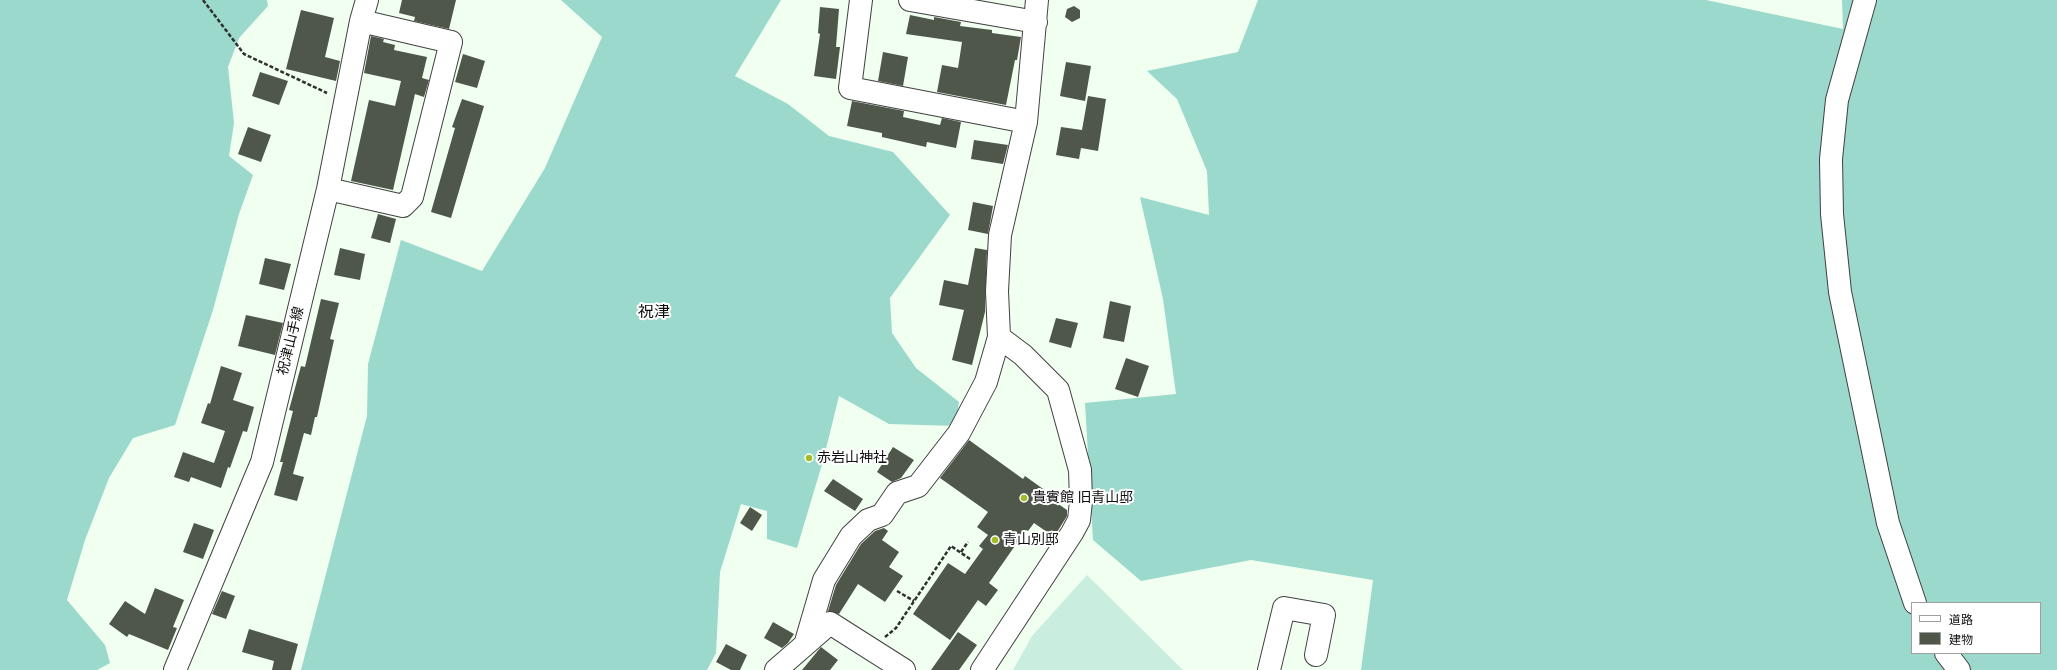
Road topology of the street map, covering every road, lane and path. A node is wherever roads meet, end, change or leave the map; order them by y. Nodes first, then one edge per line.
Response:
1 (203, 0) edge
2 (367, 0) edge
3 (861, 0) edge
4 (910, 0) edge
5 (1037, 0) edge
6 (1864, 0) edge
7 (361, 21) junction
8 (1036, 22) junction
9 (346, 102) junction
10 (1026, 122) junction
11 (328, 189) junction
12 (999, 338) junction
13 (968, 542) dead end
14 (961, 552) junction
15 (970, 559) dead end
16 (897, 590) dead end
17 (914, 601) junction
18 (1915, 602) edge
19 (804, 645) junction
20 (871, 649) junction
21 (1947, 654) edge
22 (1316, 655) dead end
23 (176, 670) edge
24 (776, 670) edge
25 (904, 670) edge
26 (982, 670) edge
27 (1269, 670) edge
28 (1959, 670) edge

1 - 9 path
2 - 7 street, 祝津山手線
3 - 10 street
4 - 8 street
5 - 8 street
6 - 18 street
7 - 9 street, 祝津山手線
7 - 11 street
8 - 10 street
9 - 11 street, 祝津山手線
10 - 12 street
11 - 23 street, 祝津山手線
12 - 19 street
12 - 26 street
13 - 14 path
14 - 15 path
14 - 17 path
16 - 17 path
17 - 20 path
19 - 20 street
19 - 24 street
20 - 25 street
21 - 28 street
22 - 27 street

